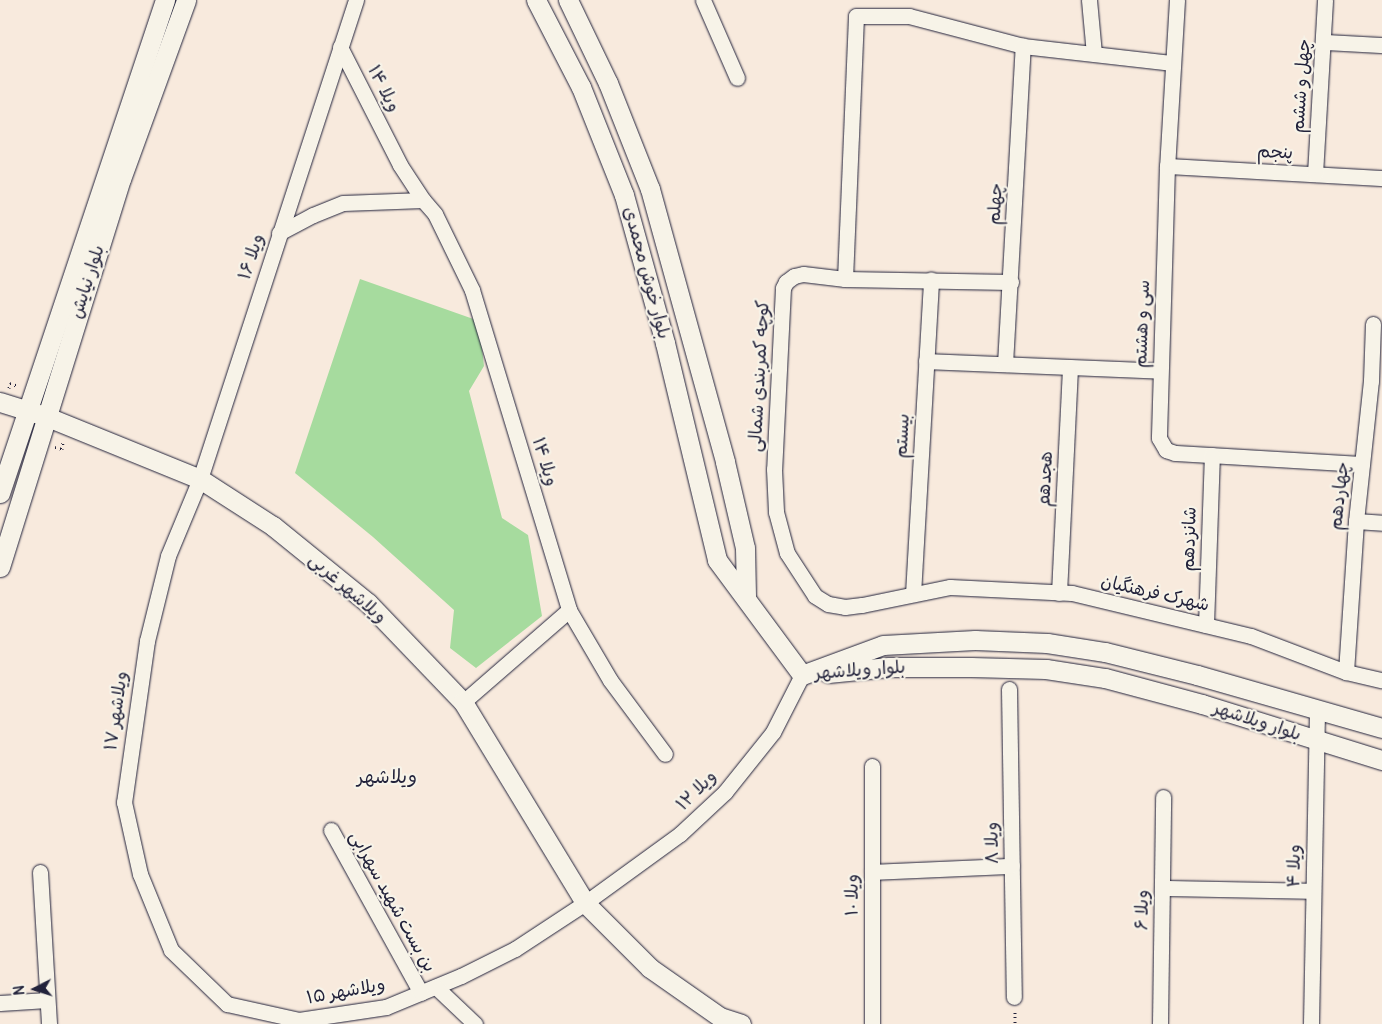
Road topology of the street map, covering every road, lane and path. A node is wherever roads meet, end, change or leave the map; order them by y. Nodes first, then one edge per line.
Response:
1 (165, 0) edge
2 (186, 0) edge
3 (356, 0) edge
4 (536, 0) edge
5 (568, 0) edge
6 (703, 0) edge
7 (1089, 0) edge
8 (1177, 0) edge
9 (1325, 0) edge
10 (1324, 42) junction
11 (1382, 45) edge
12 (1023, 46) junction
13 (340, 47) junction
14 (1094, 54) junction
15 (1173, 63) junction
16 (737, 78) dead end
17 (1167, 166) junction
18 (1315, 174) junction
19 (114, 176) junction
20 (1382, 178) edge
21 (423, 200) junction
22 (279, 233) junction
23 (846, 279) junction
24 (931, 280) junction
25 (1011, 282) junction
26 (658, 323) junction
27 (1373, 324) dead end
28 (690, 326) junction
29 (664, 343) junction
30 (926, 361) junction
31 (1005, 364) junction
32 (1070, 367) junction
33 (1160, 371) junction
34 (1377, 381) edge
35 (0, 402) edge
36 (28, 410) junction
37 (46, 416) junction
38 (1212, 455) junction
39 (1362, 464) junction
40 (200, 479) junction
41 (0, 493) edge
42 (1356, 521) junction
43 (1382, 524) edge
44 (0, 567) edge
45 (1060, 593) junction
46 (913, 594) junction
47 (746, 597) junction
48 (570, 610) junction
49 (1206, 626) junction
50 (1346, 672) junction
51 (802, 675) junction
52 (1382, 680) edge
53 (1009, 689) dead end
54 (464, 702) junction
55 (1317, 710) junction
56 (1382, 728) edge
57 (1316, 740) junction
58 (665, 754) dead end
59 (1382, 760) edge
60 (872, 766) dead end
61 (1163, 797) dead end
62 (331, 830) dead end
63 (1012, 866) junction
64 (40, 872) dead end
65 (872, 872) junction
66 (1162, 888) junction
67 (1313, 891) junction
68 (585, 903) junction
69 (171, 950) joint
70 (436, 987) junction
71 (421, 993) junction
72 (1014, 997) dead end
73 (47, 1000) junction
74 (0, 1003) edge
75 (49, 1024) edge
76 (475, 1024) edge
77 (740, 1024) edge
78 (872, 1024) edge
79 (1160, 1024) edge
80 (1311, 1024) edge

1 - 19 street, بلوار نیایش
2 - 19 street, بلوار نیایش
3 - 13 street, ۱۶ ویلا
4 - 26 street, بلوار خوش محمدی
5 - 28 street, بلوار خوش محمدی
6 - 16 street
7 - 14 street
8 - 15 street, سی و هشتم
9 - 10 street, چهل و ششم
10 - 11 street
10 - 18 street, چهل و ششم
12 - 14 street
12 - 23 street
12 - 25 street, چهلم
13 - 21 street, ۱۴ ویلا
13 - 22 street, ۱۶ ویلا
14 - 15 street
15 - 17 street, سی و هشتم
17 - 18 street, پنجم
17 - 33 street, سی و هشتم
18 - 20 street, پنجم
19 - 36 street, بلوار نیایش
19 - 37 street, بلوار نیایش
21 - 22 street
21 - 48 street, ۱۴ ویلا
22 - 40 street, ۱۶ ویلا
23 - 24 street
23 - 46 street, کوچه کمربندی شمالی
24 - 25 street
24 - 30 street, بیستم
25 - 31 street, چهلم
26 - 28 street
26 - 29 street, بلوار خوش محمدی
27 - 34 street, چهاردهم
28 - 29 street
28 - 47 street, بلوار خوش محمدی
29 - 47 street, بلوار خوش محمدی
30 - 31 street
30 - 46 street, بیستم
31 - 32 street
32 - 33 street
32 - 45 street, هجدهم
33 - 38 street, سی و هشتم
34 - 39 street, چهاردهم
35 - 36 street, ویلاشهر غربی
36 - 37 street, ویلاشهر غربی
36 - 41 street, بلوار نیایش
37 - 40 street, ویلاشهر غربی
37 - 44 street, بلوار نیایش
38 - 39 street, سی و هشتم
38 - 49 street, شانزدهم
39 - 42 street, چهاردهم
40 - 54 street, ویلاشهر غربی
40 - 69 street, ویلاشهر ۱۷
42 - 43 street
42 - 50 street, چهاردهم
45 - 46 street, شهرک فرهنگیان
45 - 49 street, شهرک فرهنگیان
47 - 51 street
48 - 54 street
48 - 58 street, ۱۴ ویلا
49 - 50 street, شهرک فرهنگیان
50 - 52 street, شهرک فرهنگیان
51 - 55 street, بلوار ویلاشهر
51 - 57 street, بلوار ویلاشهر
51 - 68 street, ویلا ۱۲
53 - 63 street, ویلا ۸
54 - 68 street, ویلاشهر غربی
55 - 56 street, بلوار ویلاشهر
55 - 57 street, ۴ ویلا
57 - 59 street, بلوار ویلاشهر
57 - 67 street, ۴ ویلا
60 - 65 street, ۱۰ ویلا
61 - 66 street, ۶ ویلا
62 - 71 street, بن بست شهید سهرابی
63 - 65 street
63 - 72 street, ویلا ۸
64 - 73 street
65 - 78 street, ۱۰ ویلا
66 - 67 street
66 - 79 street, ۶ ویلا
67 - 80 street, ۴ ویلا
68 - 70 street, ویلاشهر ۱۵
68 - 77 street, ویلاشهر غربی
69 - 71 street, ویلاشهر ۱۵
70 - 71 street, ویلاشهر ۱۵
70 - 76 street
73 - 74 street
73 - 75 street

